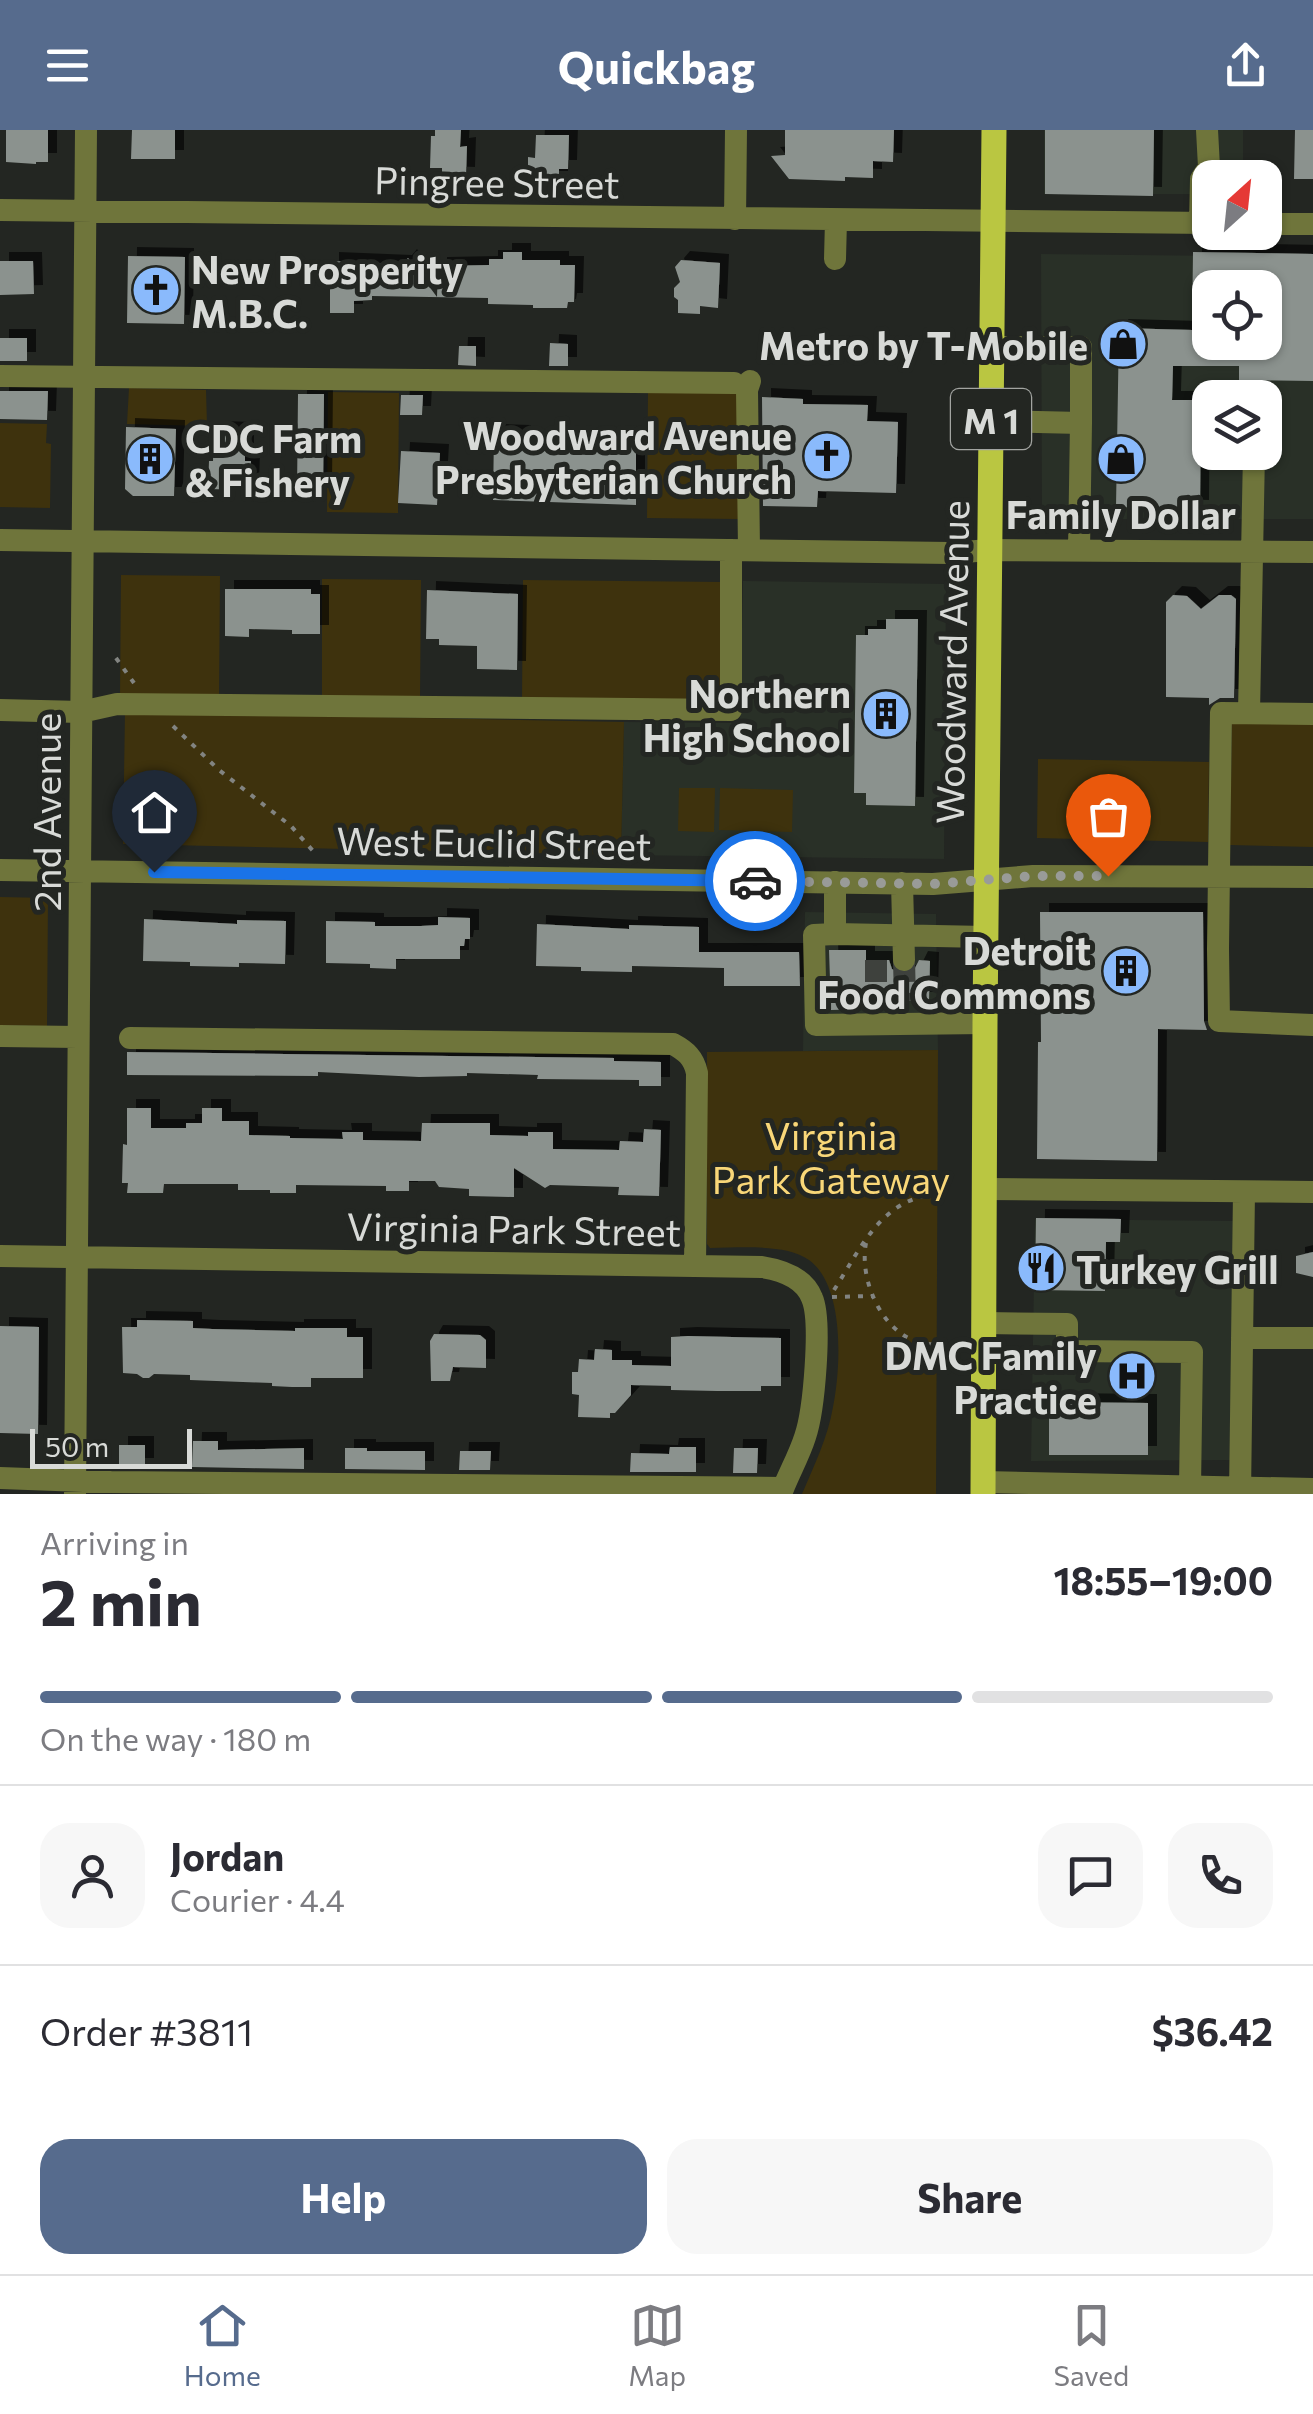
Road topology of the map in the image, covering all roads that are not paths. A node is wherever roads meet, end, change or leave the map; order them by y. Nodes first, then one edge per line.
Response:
1 (86, 130) edge
2 (736, 130) edge
3 (994, 130) edge
4 (1208, 130) edge
5 (1211, 160) edge
6 (0, 210) edge
7 (85, 211) junction
8 (736, 219) junction
9 (836, 220) junction
10 (993, 222) junction
11 (1192, 223) edge
12 (1282, 224) edge
13 (1313, 224) edge
14 (835, 259) dead end
15 (992, 347) junction
16 (0, 376) edge
17 (84, 377) junction
18 (991, 421) junction
19 (1081, 424) junction
20 (1253, 470) edge
21 (0, 540) edge
22 (82, 541) junction
23 (740, 550) junction
24 (990, 550) junction
25 (1079, 550) junction
26 (1250, 552) junction
27 (1313, 552) edge
28 (0, 710) edge
29 (81, 712) junction
30 (1249, 714) junction
31 (1313, 714) edge
32 (0, 870) edge
33 (80, 871) junction
34 (1219, 877) junction
35 (1313, 877) edge
36 (987, 879) junction
37 (835, 882) junction
38 (902, 883) junction
39 (835, 934) junction
40 (986, 937) junction
41 (903, 948) junction
42 (876, 1001) tunnel mouth
43 (905, 1001) tunnel mouth
44 (985, 1023) junction
45 (876, 1025) junction
46 (906, 1025) junction
47 (1313, 1025) edge
48 (0, 1036) edge
49 (78, 1037) junction
50 (130, 1038) dead end
51 (986, 1189) junction
52 (1244, 1192) junction
53 (1313, 1192) edge
54 (0, 1256) edge
55 (76, 1257) junction
56 (695, 1266) junction
57 (984, 1323) junction
58 (1242, 1338) junction
59 (1313, 1338) edge
60 (0, 1478) edge
61 (75, 1486) edge
62 (1190, 1487) junction
63 (983, 1488) edge
64 (1313, 1489) edge
65 (782, 1491) edge
66 (1240, 1491) edge

1 - 7 street, 2nd Avenue
2 - 8 street
3 - 10 main road, Woodward Avenue / M 1
4 - 5 street
6 - 7 street, Pingree Street
7 - 8 street, Pingree Street
7 - 17 street, 2nd Avenue
8 - 9 street, Pingree Street
9 - 10 street, Pingree Street
9 - 14 street
10 - 11 street, Pingree Street
10 - 15 main road, Woodward Avenue / M 1
12 - 13 street
15 - 18 main road, Woodward Avenue / M 1
15 - 19 street
16 - 17 street
17 - 22 street, 2nd Avenue
17 - 23 street
18 - 19 street
18 - 24 main road, Woodward Avenue / M 1
19 - 25 street
20 - 26 street
21 - 22 street
22 - 23 street
22 - 29 street, 2nd Avenue
23 - 24 street
23 - 29 street
24 - 25 street
24 - 36 main road, Woodward Avenue / M 1
25 - 26 street
26 - 27 street
26 - 30 street
28 - 29 street
29 - 33 street, 2nd Avenue
30 - 31 street
30 - 34 street
32 - 33 street, West Euclid Street
33 - 37 street, West Euclid Street
33 - 49 street, 2nd Avenue
34 - 35 street, West Euclid Street
34 - 36 street, West Euclid Street
34 - 47 street
36 - 38 street, West Euclid Street
36 - 40 main road, Woodward Avenue / M 1
37 - 38 street, West Euclid Street
37 - 39 street
38 - 41 street
39 - 41 street
39 - 45 street
40 - 41 street
40 - 44 main road, Woodward Avenue / M 1
42 - 45 street
43 - 46 street
44 - 46 street
44 - 51 main road, Woodward Avenue / M 1
45 - 46 street
48 - 49 street
49 - 55 street, 2nd Avenue
50 - 56 street
51 - 52 street
51 - 57 main road, Woodward Avenue / M 1
52 - 53 street
52 - 58 street
54 - 55 street, Virginia Park Street
55 - 56 street, Virginia Park Street
55 - 61 street, 2nd Avenue
56 - 65 street, Virginia Park Street
57 - 62 street
57 - 63 main road, Woodward Avenue / M 1
58 - 59 street
58 - 66 street
60 - 61 street
61 - 65 street
62 - 63 street
62 - 66 street
64 - 66 street

